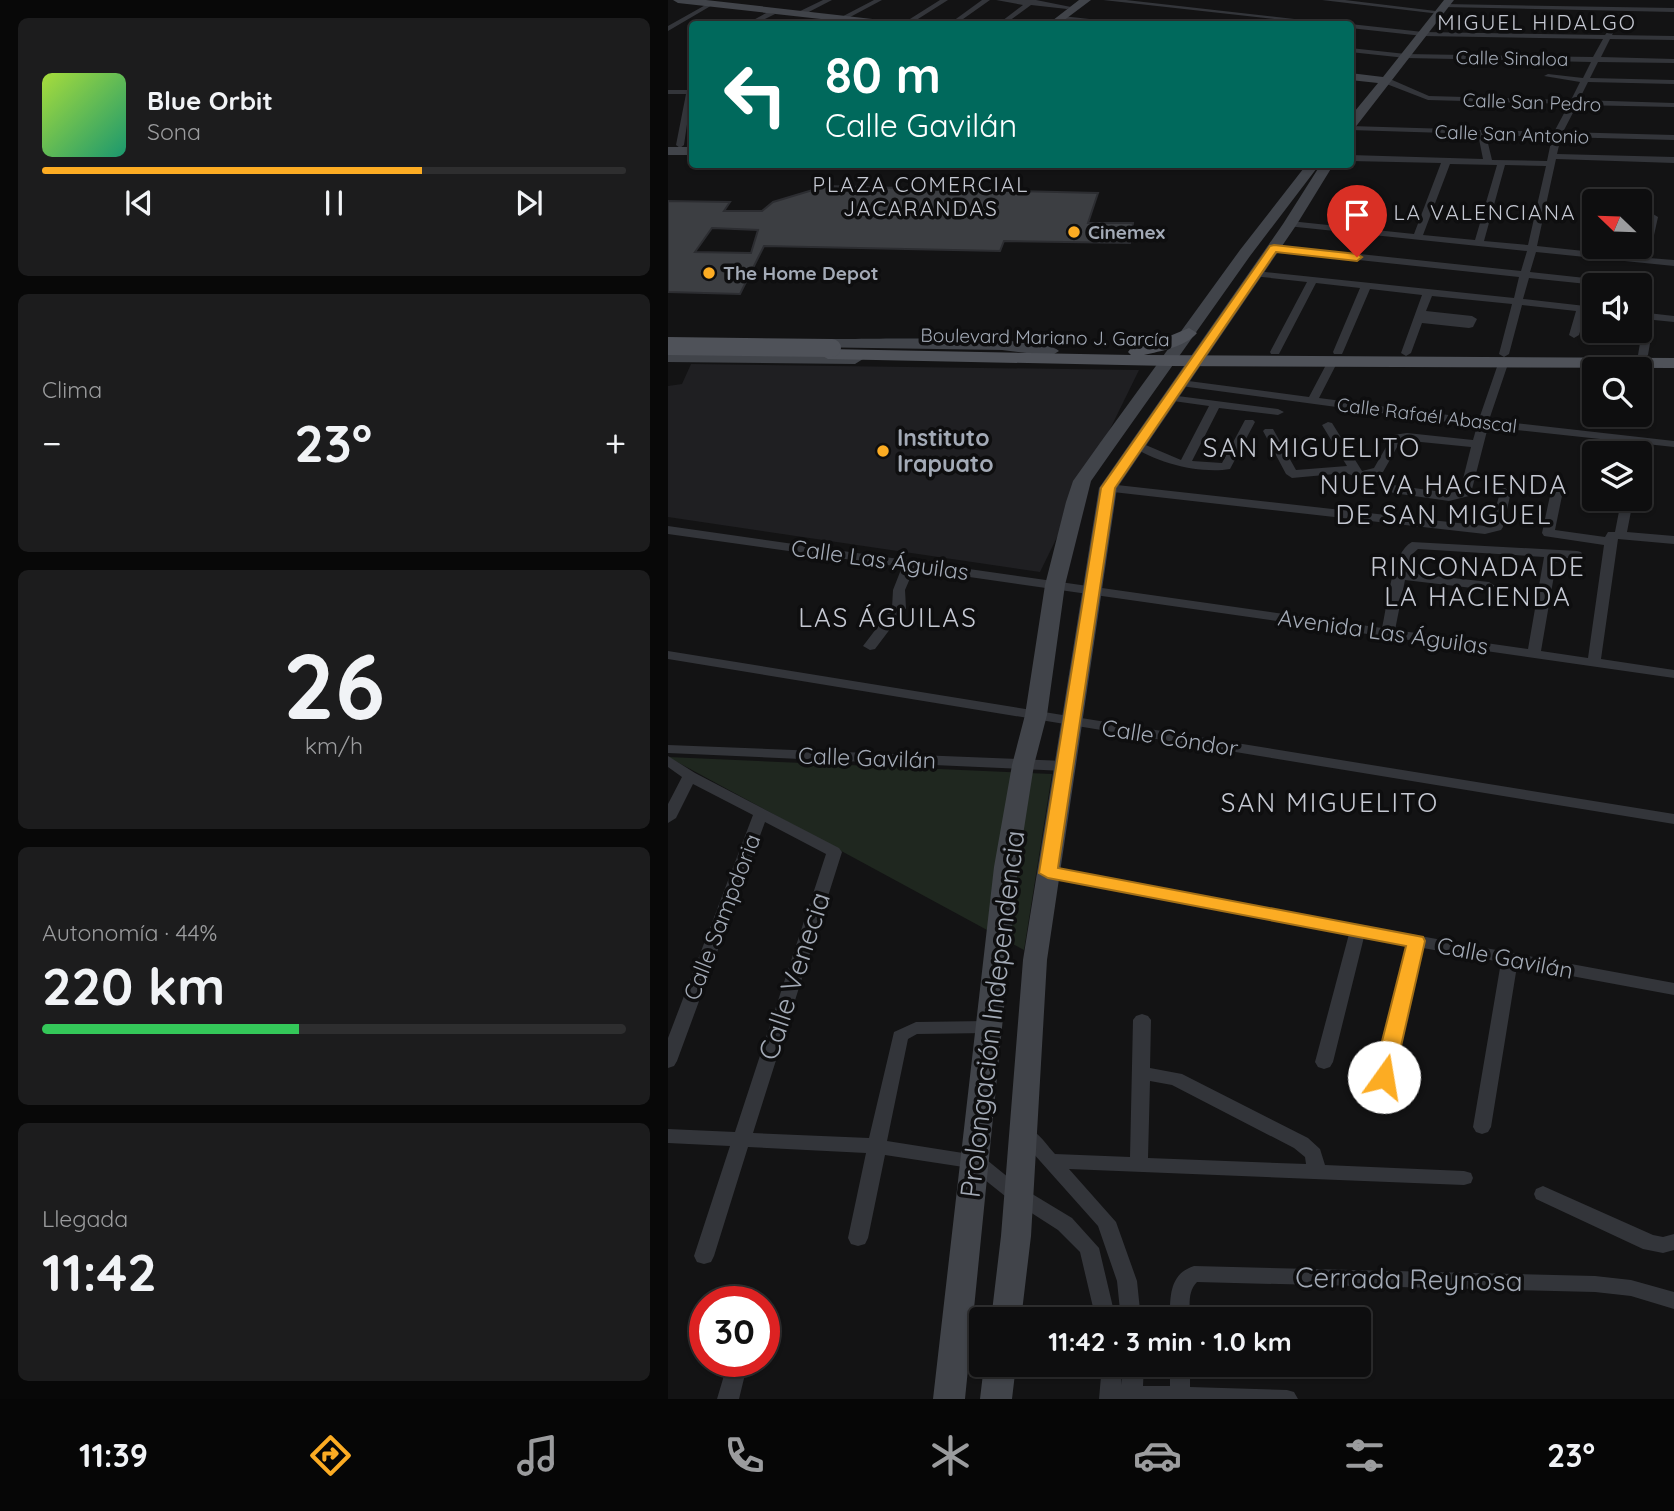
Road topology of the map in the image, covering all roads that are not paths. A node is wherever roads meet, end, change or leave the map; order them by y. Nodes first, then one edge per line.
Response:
1 (678, 0) edge
2 (829, 0) edge
3 (879, 0) edge
4 (945, 0) edge
5 (987, 0) edge
6 (999, 0) edge
7 (1106, 0) edge
8 (1325, 0) edge
9 (668, 2) edge
10 (1032, 2) edge
11 (1078, 2) edge
12 (709, 6) junction
13 (1445, 6) edge
14 (1674, 10) edge
15 (771, 14) junction
16 (798, 14) junction
17 (756, 21) edge
18 (829, 21) edge
19 (832, 21) edge
20 (839, 21) edge
21 (911, 21) edge
22 (956, 21) edge
23 (1005, 21) edge
24 (1049, 21) edge
25 (1058, 21) edge
26 (1306, 21) edge
27 (1354, 26) edge
28 (1612, 28) junction
29 (668, 29) edge
30 (1426, 29) junction
31 (1674, 29) edge
32 (1607, 37) junction
33 (1674, 38) edge
34 (1354, 50) edge
35 (1406, 56) junction
36 (1595, 60) junction
37 (1674, 61) edge
38 (1354, 79) edge
39 (1583, 80) junction
40 (1674, 82) edge
41 (1389, 83) junction
42 (1544, 87) dead end
43 (668, 92) edge
44 (689, 94) edge
45 (1572, 103) junction
46 (689, 104) edge
47 (1674, 105) edge
48 (1354, 120) edge
49 (1354, 122) edge
50 (1482, 134) junction
51 (1557, 135) junction
52 (1674, 138) edge
53 (680, 148) edge
54 (1354, 158) edge
55 (1552, 160) junction
56 (1674, 160) edge
57 (1446, 162) junction
58 (1488, 162) junction
59 (1502, 162) junction
60 (1311, 168) edge
61 (1325, 168) edge
62 (1295, 188) junction
63 (1312, 190) junction
64 (1653, 217) dead end
65 (1260, 233) junction
66 (1282, 236) junction
67 (1417, 237) junction
68 (1479, 243) junction
69 (1532, 248) junction
70 (1582, 254) edge
71 (1633, 259) edge
72 (1644, 260) junction
73 (1674, 264) edge
74 (1256, 274) junction
75 (1524, 275) junction
76 (1313, 280) junction
77 (1582, 281) edge
78 (1366, 286) junction
79 (1428, 292) junction
80 (1517, 301) junction
81 (1582, 309) joint
82 (1652, 317) edge
83 (1674, 319) edge
84 (1190, 333) junction
85 (1574, 335) dead end
86 (1643, 343) edge
87 (668, 344) edge
88 (750, 350) junction
89 (830, 351) junction
90 (1275, 352) junction
91 (1406, 353) junction
92 (668, 354) edge
93 (1049, 354) junction
94 (1643, 355) junction
95 (1674, 355) edge
96 (1133, 356) junction
97 (1336, 356) junction
98 (1199, 357) junction
99 (1504, 357) junction
100 (1167, 363) junction
101 (1674, 363) edge
102 (1181, 383) junction
103 (1170, 398) junction
104 (1312, 401) junction
105 (1215, 405) junction
106 (1278, 412) dead end
107 (1249, 422) dead end
108 (1483, 423) junction
109 (1328, 425) dead end
110 (1269, 430) dead end
111 (1477, 444) junction
112 (1674, 444) edge
113 (1138, 445) junction
114 (1185, 463) junction
115 (1352, 468) junction
116 (1108, 488) junction
117 (1393, 489) dead end
118 (1557, 491) dead end
119 (1505, 492) dead end
120 (1624, 511) edge
121 (668, 530) edge
122 (1615, 539) junction
123 (1674, 540) edge
124 (1551, 555) junction
125 (1577, 555) dead end
126 (910, 564) junction
127 (1401, 576) junction
128 (1055, 585) junction
129 (1489, 586) dead end
130 (1093, 591) junction
131 (1388, 632) junction
132 (870, 646) dead end
133 (1534, 653) junction
134 (668, 654) edge
135 (1594, 662) junction
136 (1674, 674) edge
137 (1036, 715) junction
138 (1072, 723) junction
139 (668, 749) edge
140 (668, 760) edge
141 (1023, 765) junction
142 (1065, 766) junction
143 (690, 776) junction
144 (669, 810) edge
145 (761, 813) junction
146 (1674, 819) edge
147 (1048, 873) junction
148 (1358, 930) junction
149 (1416, 941) junction
150 (1510, 959) junction
151 (1674, 989) edge
152 (1142, 1020) dead end
153 (987, 1027) junction
154 (668, 1061) edge
155 (1324, 1062) dead end
156 (1141, 1073) junction
157 (1384, 1077) dead end
158 (1482, 1127) dead end
159 (1023, 1132) junction
160 (668, 1136) edge
161 (742, 1138) junction
162 (876, 1146) junction
163 (975, 1161) junction
164 (1050, 1161) junction
165 (1139, 1165) junction
166 (1318, 1172) junction
167 (1464, 1178) dead end
168 (1543, 1194) dead end
169 (1019, 1196) junction
170 (858, 1238) dead end
171 (1674, 1242) edge
172 (704, 1256) dead end
173 (1674, 1301) edge
174 (1007, 1307) edge
175 (1103, 1307) edge
176 (1130, 1307) edge
177 (1181, 1307) edge
178 (734, 1377) edge
179 (999, 1377) edge
180 (1115, 1377) edge
181 (1129, 1377) edge
182 (1180, 1377) edge
183 (1121, 1396) edge
184 (1180, 1396) junction
185 (728, 1399) edge
186 (949, 1399) edge
187 (996, 1399) edge
188 (1287, 1399) edge

1 - 12 street
2 - 16 street
3 - 20 street
4 - 21 street
5 - 22 street
6 - 10 street
7 - 26 street
8 - 13 street
9 - 12 street
10 - 11 street
10 - 23 street
11 - 24 street
11 - 25 street
12 - 15 street
12 - 16 street
12 - 29 street
13 - 14 street
13 - 30 street
15 - 17 street
15 - 18 street
16 - 19 street
27 - 30 street
28 - 30 street
28 - 31 street
28 - 32 street
30 - 32 street
30 - 35 street
32 - 33 street
32 - 36 street
34 - 35 street, Calle Sinaloa
35 - 36 street, Calle Sinaloa
35 - 41 street
36 - 37 street, Calle Sinaloa
36 - 39 street
38 - 41 street
39 - 40 street
39 - 42 street
39 - 45 street
41 - 45 street, Calle San Pedro
41 - 48 street
43 - 44 street
45 - 47 street, Calle San Pedro
45 - 51 street
46 - 53 street
49 - 50 street, Calle San Antonio
50 - 51 street, Calle San Antonio
50 - 58 street
51 - 52 street, Calle San Antonio
51 - 55 street
54 - 57 street
55 - 56 street
55 - 59 street
55 - 69 street
57 - 58 street
57 - 67 street
58 - 59 street
59 - 68 street
60 - 62 street, Prolongación Independencia
61 - 63 street
62 - 63 street
62 - 65 street, Prolongación Independencia
63 - 66 street
64 - 72 street
65 - 66 street
65 - 84 street, Prolongación Independencia
66 - 67 street
66 - 74 street
66 - 75 street
67 - 68 street
68 - 69 street
69 - 70 street
69 - 75 street
71 - 72 street
72 - 73 street
74 - 76 street
74 - 98 street
75 - 77 street
75 - 80 street
76 - 78 street
76 - 90 street
78 - 79 street
78 - 97 street
79 - 80 street
79 - 91 street
80 - 81 street
80 - 99 street
81 - 85 street
82 - 83 street
84 - 96 main road
84 - 100 street, Prolongación Independencia
86 - 94 street
87 - 88 street
87 - 89 main road, Boulevard Mariano J. García, bridge
88 - 92 street
88 - 93 street
89 - 92 main road, Boulevard Mariano J. García
89 - 93 main road, Boulevard Mariano J. García
90 - 97 main road, Boulevard Mariano J. García
90 - 98 main road, Boulevard Mariano J. García
91 - 97 main road, Boulevard Mariano J. García
91 - 99 main road, Boulevard Mariano J. García
93 - 96 main road, Boulevard Mariano J. García
94 - 95 main road, Boulevard Mariano J. García
94 - 99 main road, Boulevard Mariano J. García
96 - 100 main road, Boulevard Mariano J. García
96 - 100 main road
97 - 98 main road, Boulevard Mariano J. García
97 - 99 main road, Boulevard Mariano J. García
97 - 104 street
98 - 100 main road, Boulevard Mariano J. García
98 - 102 street
99 - 101 main road, Boulevard Mariano J. García
99 - 108 street
100 - 128 street, Prolongación Independencia
102 - 103 street
102 - 104 street, Calle Rafaél Abascal
103 - 105 street
103 - 113 street
104 - 108 street, Calle Rafaél Abascal
105 - 106 street
105 - 114 street
107 - 114 street
108 - 111 street
108 - 112 street, Calle Rafaél Abascal
109 - 115 street
110 - 115 street
111 - 115 street
111 - 117 street
113 - 114 street
113 - 116 street
116 - 119 street
116 - 130 street, Prolongación Independencia
118 - 122 street
120 - 122 street
121 - 126 street, Calle Las Águilas
122 - 123 street
122 - 135 street
124 - 125 street
124 - 127 street
124 - 133 street
126 - 128 street, Calle Las Águilas
126 - 132 street
127 - 129 street
127 - 131 street
128 - 130 street, Calle Las Águilas
128 - 137 street, Prolongación Independencia
130 - 131 street, Avenida Las Águilas
130 - 138 street, Prolongación Independencia
131 - 133 street, Avenida Las Águilas
133 - 135 street, Avenida Las Águilas
134 - 137 street, Calle Cóndor
135 - 136 street, Avenida Las Águilas
137 - 138 street, Calle Cóndor
137 - 141 street, Prolongación Independencia
138 - 142 street, Prolongación Independencia
138 - 146 street, Calle Cóndor
139 - 141 street, Calle Gavilán
140 - 143 street, Calle Venecia
141 - 142 street, Calle Gavilán
141 - 153 street, Prolongación Independencia
142 - 147 street, Prolongación Independencia
143 - 144 street
143 - 145 street, Calle Venecia
145 - 154 street, Calle Sampdoria
145 - 161 street, Calle Venecia
147 - 148 street, Calle Gavilán
147 - 159 street, Prolongación Independencia
148 - 149 street, Calle Gavilán
148 - 155 street
149 - 150 street, Calle Gavilán
149 - 157 street
150 - 151 street, Calle Gavilán
150 - 158 street
152 - 156 street
153 - 162 street
153 - 163 street, Prolongación Independencia
156 - 165 street
156 - 166 street
159 - 164 street
159 - 169 street, Prolongación Independencia
160 - 161 street
161 - 162 street
161 - 172 street, Calle Venecia
162 - 163 street
162 - 170 street
163 - 169 street
163 - 186 street, Prolongación Independencia
164 - 165 street
164 - 176 street
165 - 166 street
166 - 167 street
168 - 171 street
169 - 174 street, Prolongación Independencia
169 - 175 street
173 - 177 street, Cerrada Reynosa
178 - 185 street
179 - 187 street
180 - 183 street
181 - 183 street
182 - 184 street
183 - 184 street
184 - 188 street

